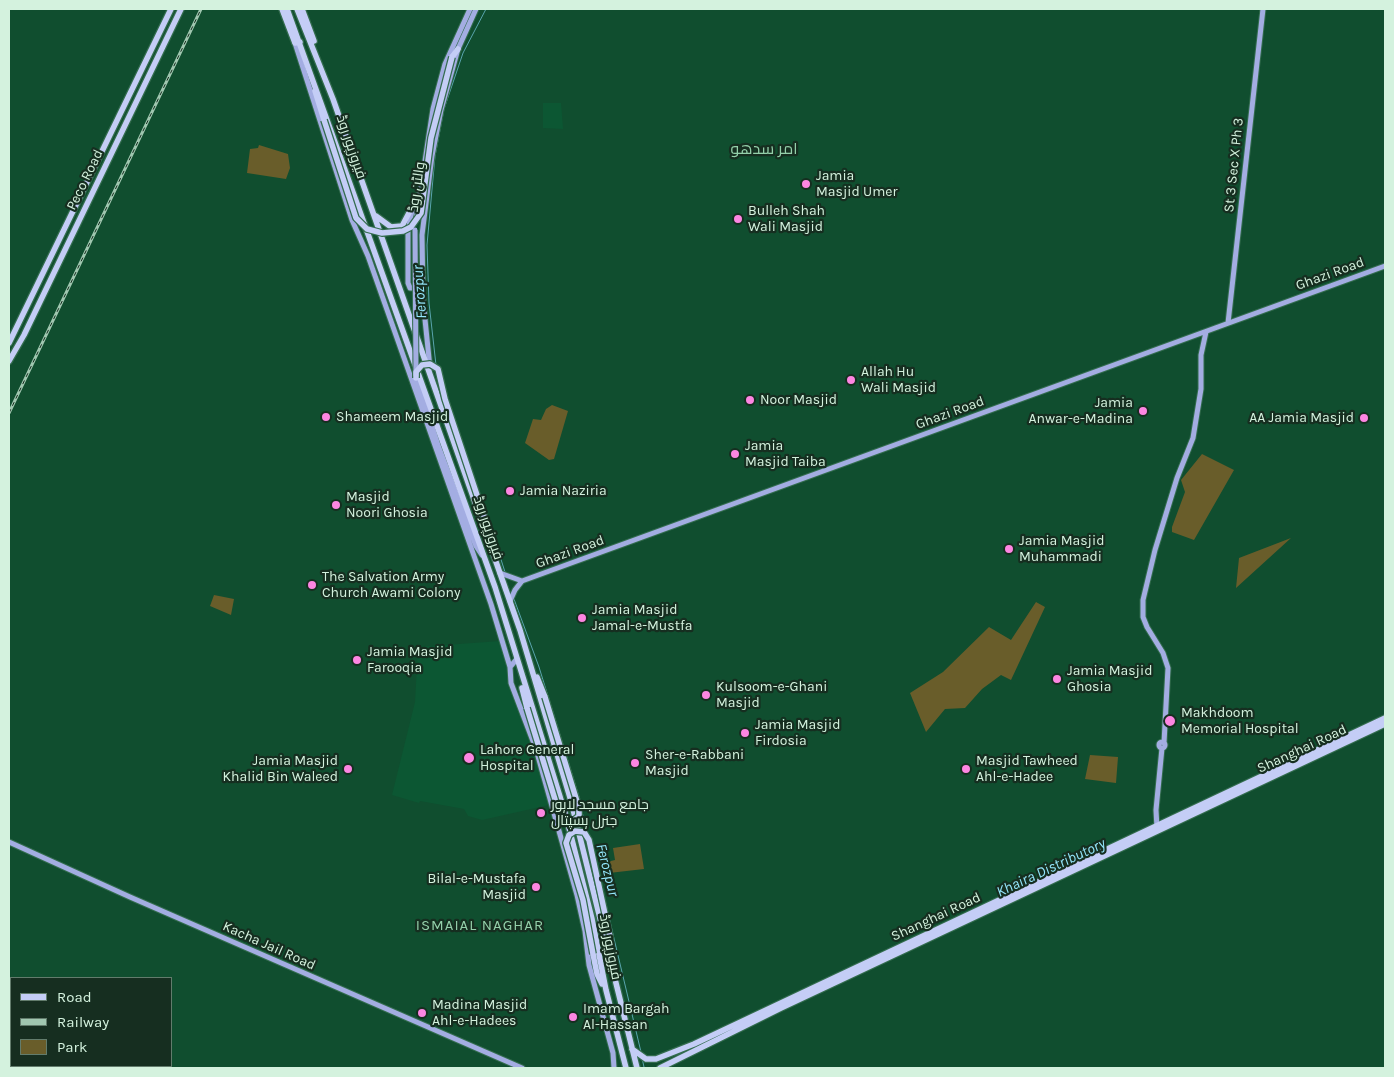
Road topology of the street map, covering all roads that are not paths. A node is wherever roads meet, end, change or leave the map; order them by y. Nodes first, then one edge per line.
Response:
1 (173, 9) edge
2 (181, 9) edge
3 (282, 9) edge
4 (287, 9) edge
5 (297, 9) edge
6 (302, 9) edge
7 (470, 9) edge
8 (476, 9) edge
9 (1263, 9) edge
10 (303, 18) junction
11 (297, 42) junction
12 (458, 49) junction
13 (158, 55) junction
14 (313, 76) junction
15 (93, 171) junction
16 (101, 175) junction
17 (418, 196) junction
18 (413, 205) junction
19 (374, 214) junction
20 (421, 251) junction
21 (1385, 266) edge
22 (1228, 323) junction
23 (1206, 332) junction
24 (9, 342) edge
25 (18, 346) junction
26 (9, 361) edge
27 (430, 374) junction
28 (416, 378) junction
29 (496, 561) junction
30 (487, 564) junction
31 (500, 572) junction
32 (522, 582) junction
33 (510, 601) junction
34 (516, 660) junction
35 (528, 660) junction
36 (510, 667) junction
37 (519, 668) junction
38 (525, 700) junction
39 (518, 701) junction
40 (1385, 718) edge
41 (1385, 724) edge
42 (1336, 745) junction
43 (1158, 828) junction
44 (9, 844) edge
45 (612, 966) junction
46 (606, 990) junction
47 (632, 1049) junction
48 (625, 1061) junction
49 (514, 1068) edge
50 (522, 1068) edge
51 (614, 1068) edge
52 (622, 1068) edge
53 (626, 1068) edge
54 (638, 1068) edge
55 (660, 1068) edge

1 - 13 main road
1 - 15 main road, Peco Road
2 - 13 main road, Peco Road
3 - 11 main road
4 - 11 main road, فیروزپور روڈ
5 - 10 main road
6 - 10 main road
7 - 17 main road, والٹن روڈ
8 - 12 main road, والٹن روڈ
9 - 22 main road, St 3 Sec X Ph 3
10 - 19 main road, فیروزپور روڈ
11 - 14 main road, فیروزپور روڈ
11 - 36 main road
12 - 14 main road, bridge
12 - 20 main road, والٹن روڈ
13 - 16 main road, Peco Road
14 - 30 main road, فیروزپور روڈ
15 - 16 main road
15 - 24 main road, Peco Road
16 - 25 main road, Peco Road
17 - 18 main road
17 - 28 main road, والٹن روڈ, bridge
18 - 19 main road
18 - 20 main road
19 - 27 main road, فیروزپور روڈ
20 - 27 main road, والٹن روڈ
21 - 22 main road, Ghazi Road
22 - 23 main road, Ghazi Road
23 - 32 main road, Ghazi Road
23 - 43 main road
24 - 25 main road
25 - 26 main road, Peco Road
27 - 29 main road, فیروزپور روڈ
28 - 29 main road, bridge
28 - 30 main road, والٹن روڈ
29 - 31 main road, فیروزپور روڈ
30 - 34 main road, فیروزپور روڈ
31 - 32 main road, Ghazi Road
31 - 33 main road, فیروزپور روڈ
32 - 33 main road, Ghazi Road
33 - 35 main road, فیروزپور روڈ
34 - 36 main road
34 - 37 main road, فیروزپور روڈ
35 - 38 main road, bridge
35 - 45 main road, فیروزپور روڈ
36 - 39 main road
37 - 38 main road
37 - 46 main road, فیروزپور روڈ
38 - 39 main road
39 - 51 main road
40 - 42 main road, Shanghai Road
41 - 42 main road, Shanghai Road
42 - 43 main road, Shanghai Road
43 - 47 main road, Shanghai Road
43 - 55 main road, Shanghai Road
44 - 49 main road
44 - 50 main road, Kacha Jail Road
45 - 46 main road, bridge
45 - 47 main road, فیروزپور روڈ
46 - 48 main road, فیروزپور روڈ
47 - 54 main road, فیروزپور روڈ
48 - 52 main road
48 - 53 main road, فیروزپور روڈ

